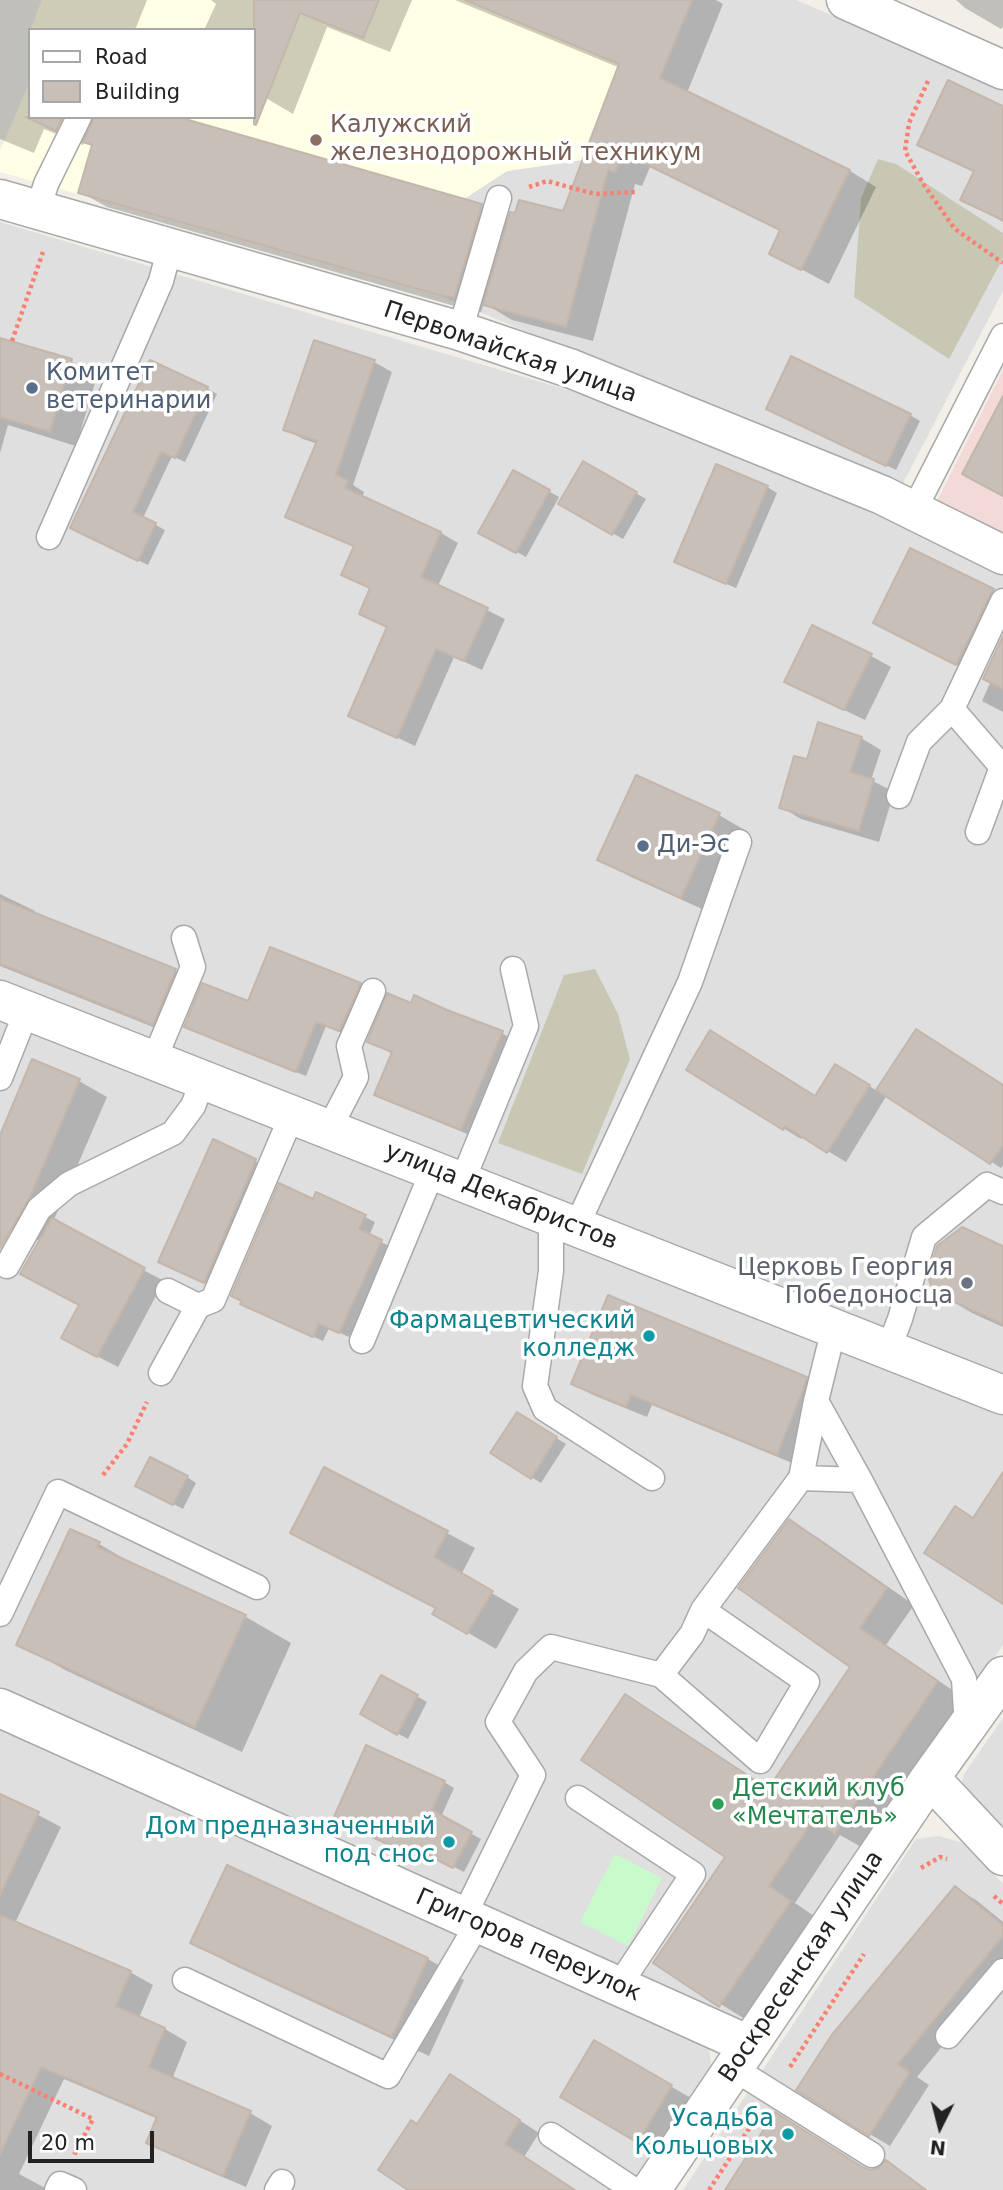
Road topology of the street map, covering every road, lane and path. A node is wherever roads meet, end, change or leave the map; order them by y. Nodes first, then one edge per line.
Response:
1 (846, 0) edge
2 (1003, 70) edge
3 (929, 78) dead end
4 (78, 119) edge
5 (637, 192) dead end
6 (499, 198) joint
7 (0, 199) edge
8 (41, 227) junction
9 (170, 247) junction
10 (1003, 263) edge
11 (460, 331) junction
12 (1003, 336) edge
13 (12, 341) dead end
14 (914, 510) junction
15 (49, 537) dead end
16 (1003, 555) edge
17 (1003, 601) edge
18 (952, 709) junction
19 (900, 796) dead end
20 (978, 832) dead end
21 (739, 842) dead end
22 (184, 937) dead end
23 (513, 969) dead end
24 (373, 991) dead end
25 (13, 1005) edge
26 (154, 1060) junction
27 (0, 1078) edge
28 (203, 1080) junction
29 (292, 1115) junction
30 (329, 1129) junction
31 (447, 1176) junction
32 (1003, 1192) edge
33 (564, 1222) junction
34 (7, 1266) dead end
35 (168, 1291) dead end
36 (198, 1306) junction
37 (834, 1328) junction
38 (362, 1341) dead end
39 (888, 1350) junction
40 (161, 1373) joint
41 (1003, 1395) edge
42 (816, 1401) junction
43 (652, 1478) dead end
44 (801, 1478) junction
45 (860, 1480) junction
46 (71, 1499) junction
47 (257, 1587) dead end
48 (703, 1610) junction
49 (0, 1614) edge
50 (661, 1675) junction
51 (1003, 1676) edge
52 (0, 1708) edge
53 (967, 1728) junction
54 (930, 1778) junction
55 (578, 1798) dead end
56 (952, 1860) dead end
57 (995, 1872) edge
58 (915, 1878) dead end
59 (1003, 1904) edge
60 (471, 1920) junction
61 (870, 1946) dead end
62 (1003, 1971) edge
63 (185, 1980) dead end
64 (618, 1987) junction
65 (948, 2036) dead end
66 (741, 2057) junction
67 (0, 2074) edge
68 (773, 2093) junction
69 (551, 2135) dead end
70 (872, 2155) dead end
71 (63, 2188) edge
72 (634, 2190) edge
73 (651, 2190) edge
74 (709, 2190) edge

1 - 2 street
3 - 10 path
4 - 8 lane
5 - 6 path
6 - 11 lane
7 - 8 street, Первомайская улица
8 - 9 street, Первомайская улица
8 - 13 path
9 - 11 street, Первомайская улица
9 - 15 lane
11 - 14 street, Первомайская улица
12 - 14 lane
14 - 16 street, Первомайская улица
17 - 18 lane
18 - 19 lane
18 - 20 lane
21 - 33 lane
22 - 26 lane
23 - 31 lane
24 - 30 lane
25 - 26 street, улица Декабристов
25 - 27 lane
26 - 28 street, улица Декабристов
28 - 29 street, улица Декабристов
28 - 34 lane
29 - 30 street, улица Декабристов
29 - 36 lane
30 - 31 street, улица Декабристов
31 - 33 street, улица Декабристов
31 - 38 lane
32 - 39 lane
33 - 37 street, улица Декабристов
33 - 43 lane
35 - 36 lane
36 - 40 lane
37 - 39 street, улица Декабристов
37 - 42 lane
39 - 41 street, улица Декабристов
40 - 46 path
42 - 44 lane
42 - 45 lane
44 - 45 lane
44 - 48 lane
45 - 53 lane
46 - 47 lane
46 - 49 lane
48 - 50 lane
48 - 50 lane
50 - 60 lane
51 - 53 street, Воскресенская улица
52 - 60 street, Григоров переулок
53 - 54 street, Воскресенская улица
54 - 57 street
54 - 66 street, Воскресенская улица
55 - 64 lane
56 - 58 path
57 - 59 path
60 - 63 lane
60 - 64 street, Григоров переулок
61 - 68 path
62 - 65 lane
64 - 66 street, Григоров переулок
66 - 68 lane
66 - 73 street, Воскресенская улица
67 - 71 path
68 - 70 lane
68 - 74 path
69 - 72 lane

